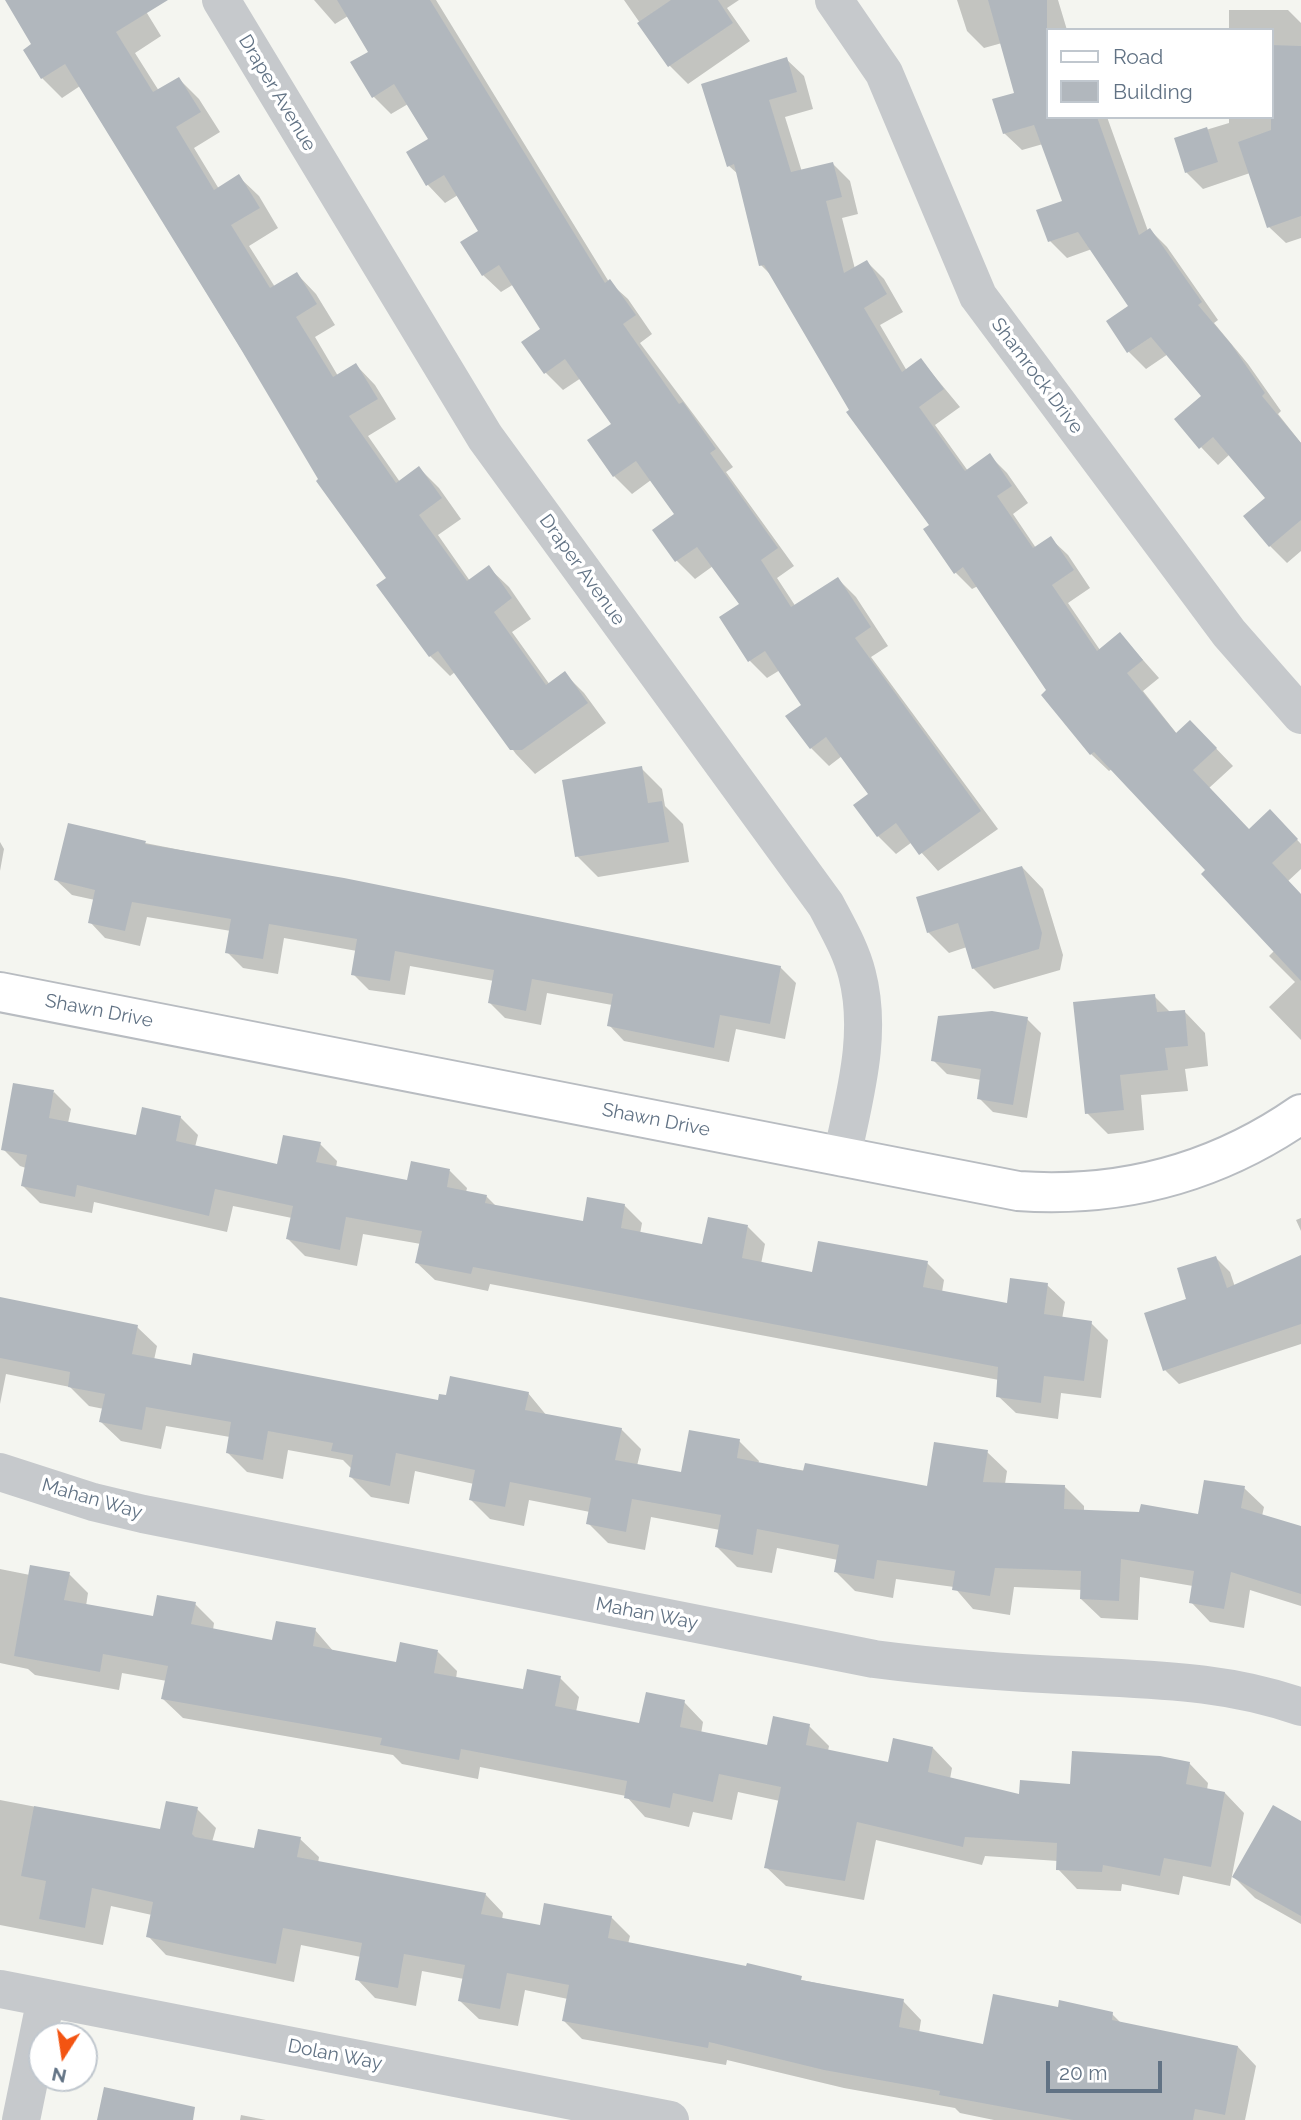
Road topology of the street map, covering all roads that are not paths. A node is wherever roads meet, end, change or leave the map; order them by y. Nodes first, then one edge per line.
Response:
1 (221, 0) edge
2 (834, 0) edge
3 (1301, 715) edge
4 (0, 992) edge
5 (1301, 1114) edge
6 (842, 1157) junction
7 (0, 1472) edge
8 (1301, 1707) edge
9 (0, 1989) edge
10 (46, 1998) junction
11 (622, 2115) edge
12 (21, 2120) edge
13 (670, 2120) edge

1 - 6 street, Draper Avenue
2 - 3 street, Shamrock Drive
4 - 6 street, Shawn Drive
5 - 6 street, Shawn Drive
7 - 8 street, Mahan Way
9 - 10 street, Dolan Way
10 - 11 street, Dolan Way
10 - 12 street
11 - 13 street, Dolan Way

